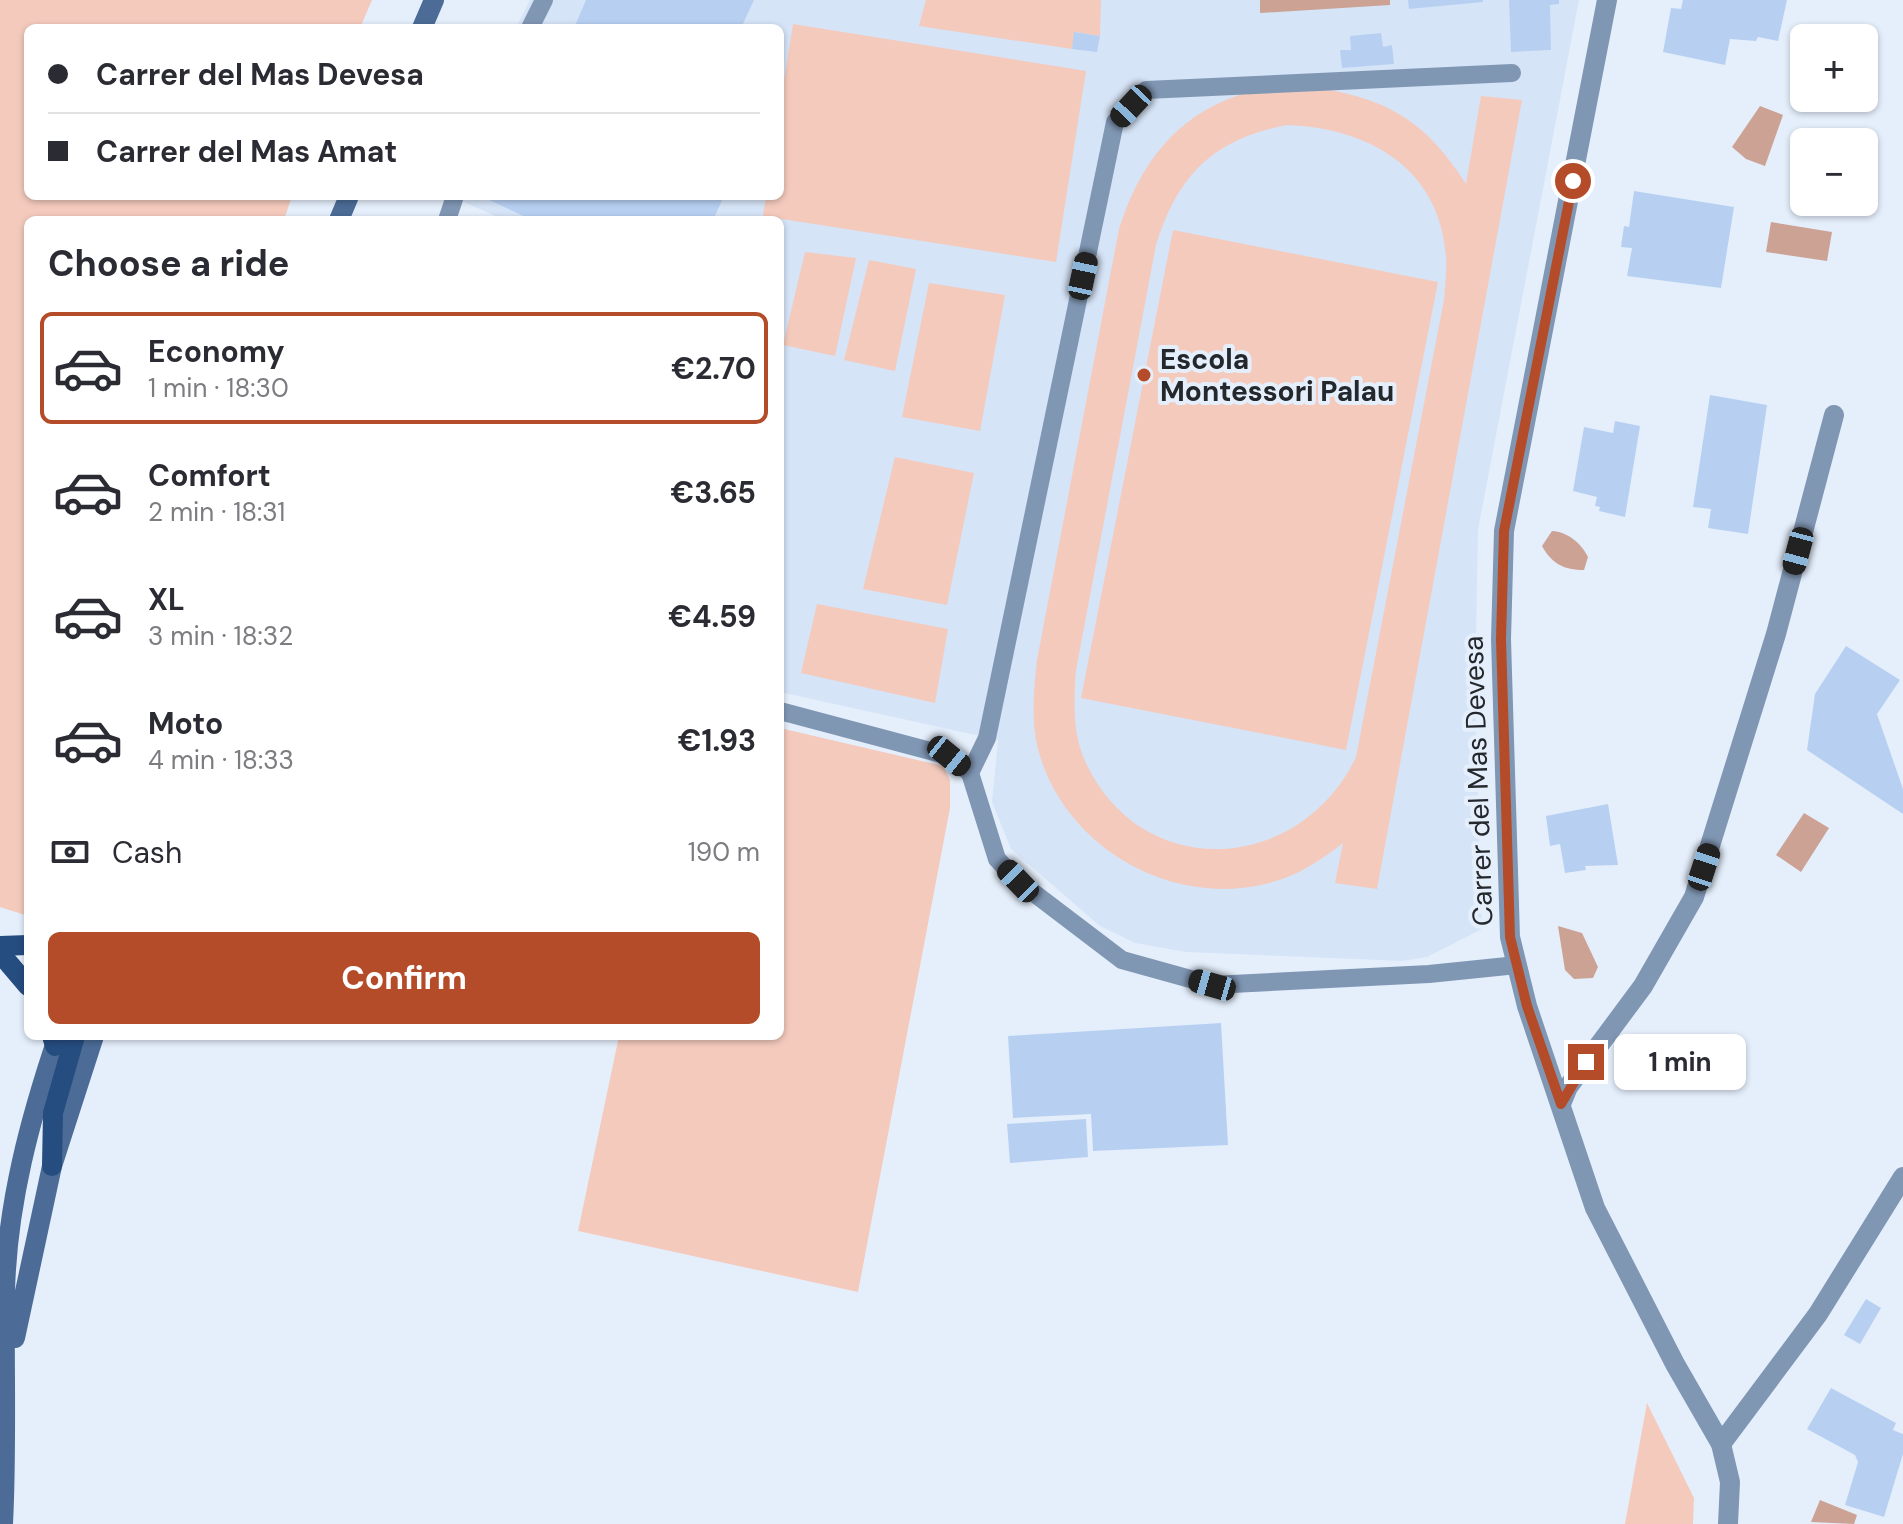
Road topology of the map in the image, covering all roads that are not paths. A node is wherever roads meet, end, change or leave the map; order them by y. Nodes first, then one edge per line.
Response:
1 (434, 0) edge
2 (544, 0) edge
3 (1607, 0) edge
4 (424, 24) edge
5 (532, 24) edge
6 (1512, 73) dead end
7 (1834, 415) dead end
8 (784, 712) edge
9 (970, 773) junction
10 (24, 945) edge
11 (0, 946) edge
12 (0, 953) edge
13 (1517, 965) junction
14 (24, 980) edge
15 (55, 1040) edge
16 (74, 1040) edge
17 (93, 1040) edge
18 (1561, 1104) junction
19 (52, 1166) junction
20 (1903, 1177) edge
21 (8, 1377) junction
22 (1721, 1444) junction
23 (3, 1524) edge
24 (1728, 1524) edge

1 - 4 street
2 - 5 lane
3 - 13 street, Carrer del Mas Devesa
6 - 9 lane
7 - 18 street
8 - 9 lane
9 - 13 lane
10 - 11 main road
12 - 14 main road
13 - 18 street, Carrer del Mas Devesa
15 - 21 street
16 - 19 main road
17 - 19 street
18 - 22 street, Carrer del Mas Devesa
19 - 21 street
20 - 22 street
21 - 23 street
22 - 24 street, Carrer del Mas Devesa

